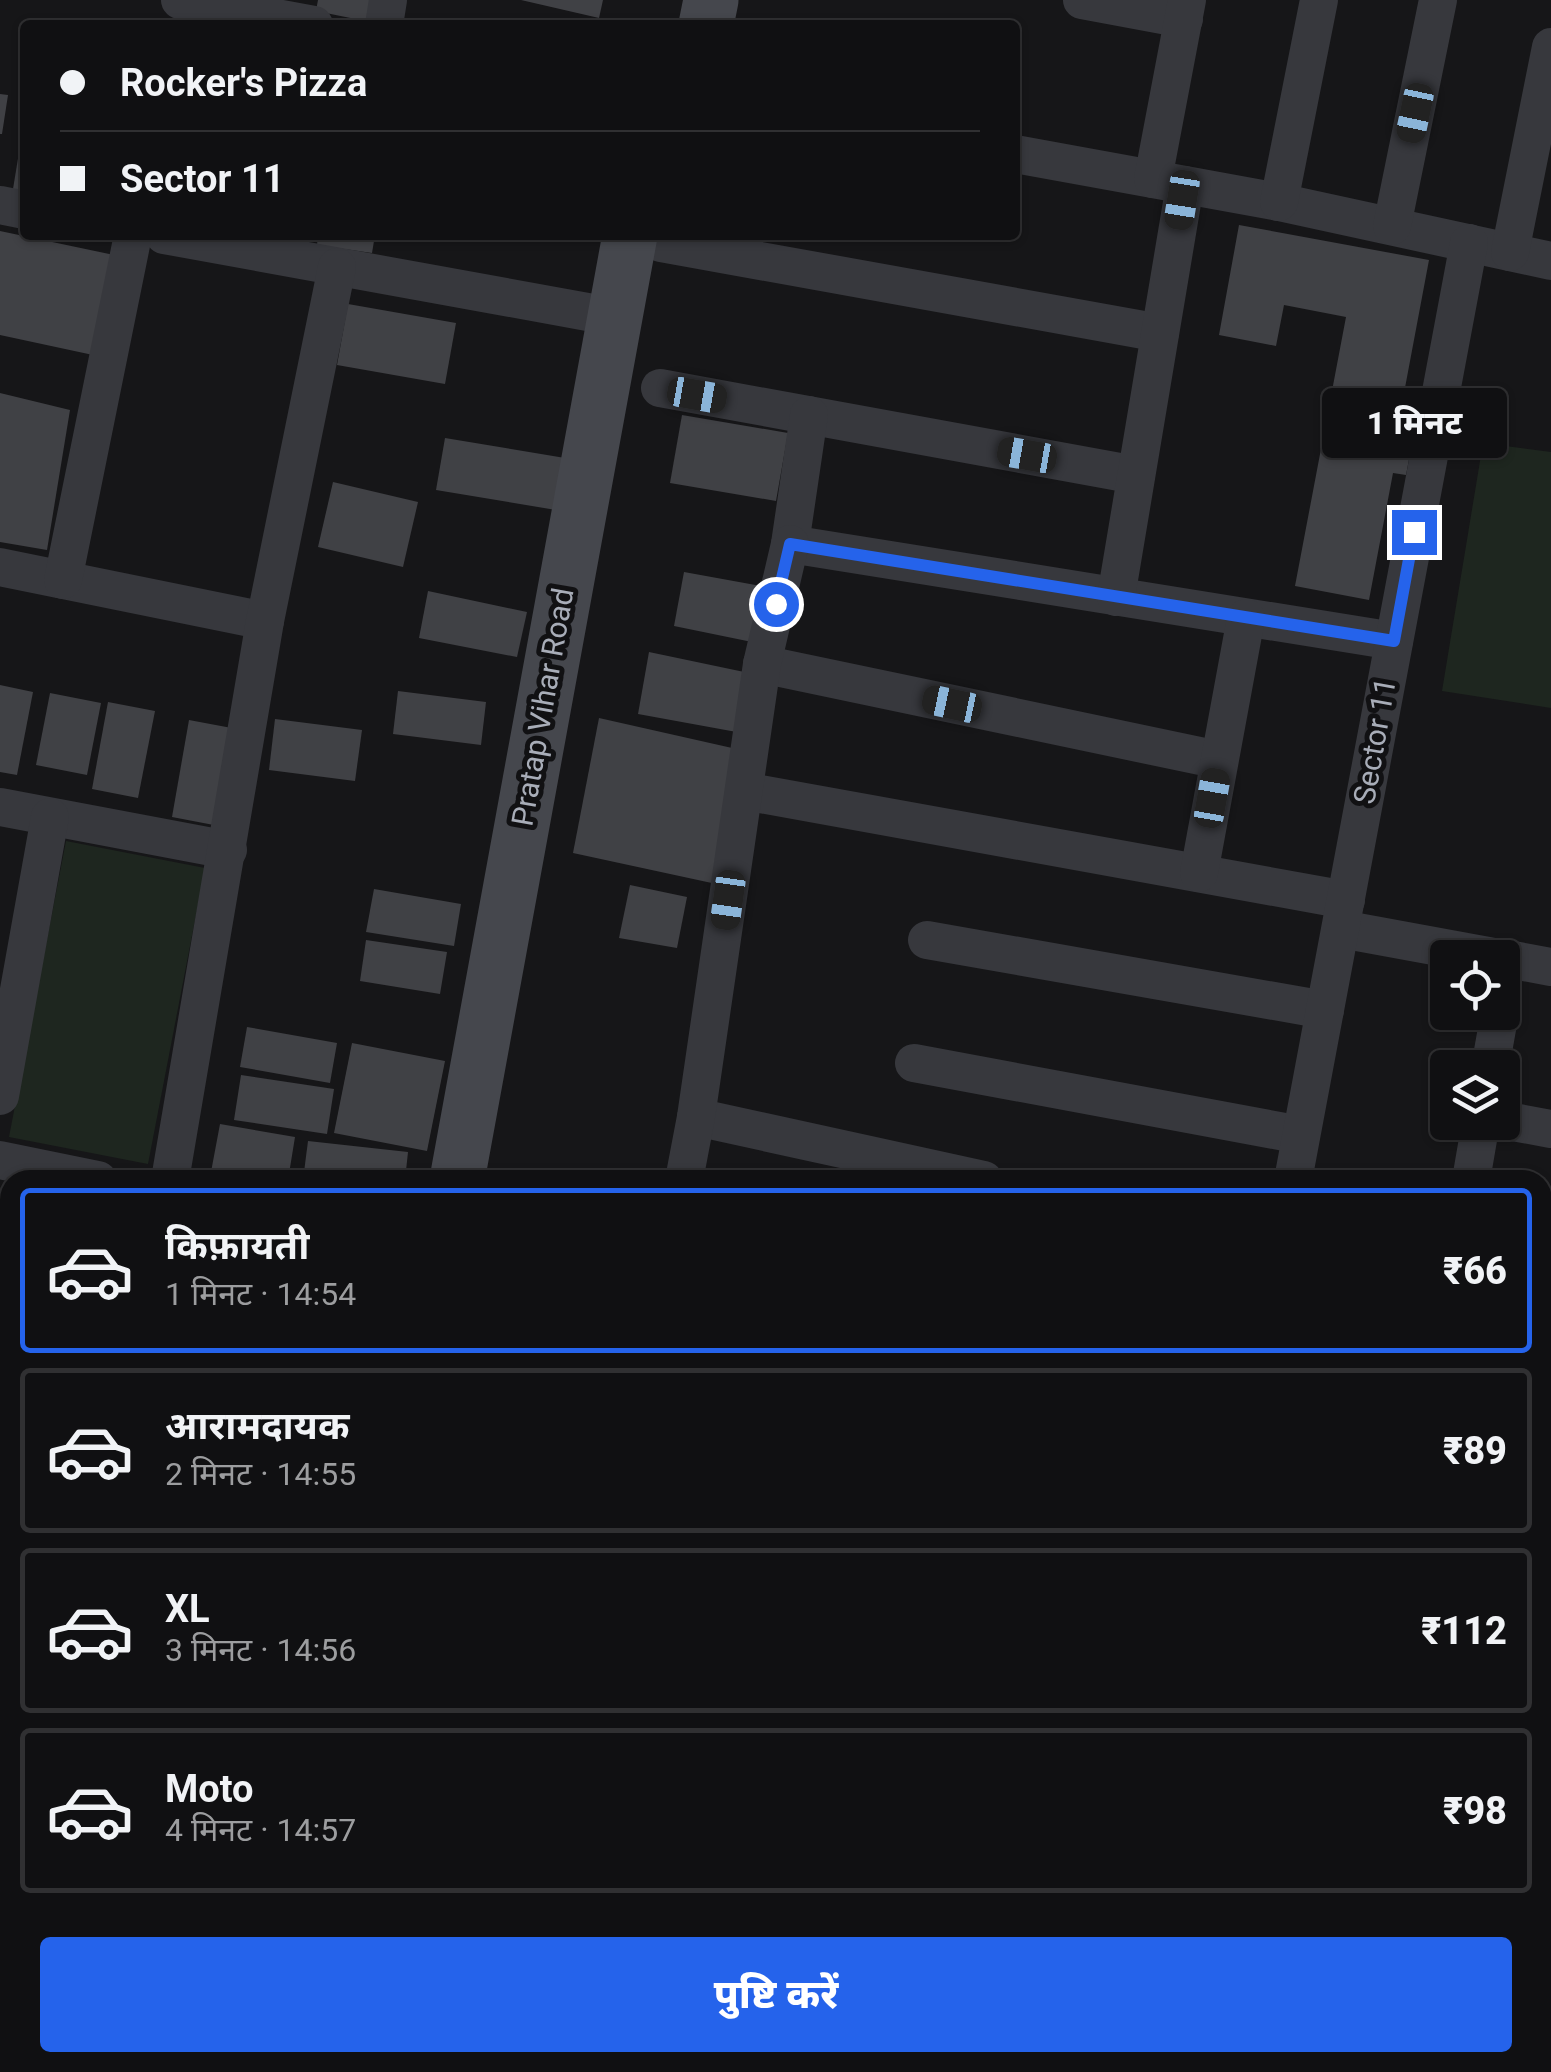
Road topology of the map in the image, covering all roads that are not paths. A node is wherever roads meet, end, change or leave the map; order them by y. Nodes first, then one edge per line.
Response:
1 (180, 0) edge
2 (1082, 0) edge
3 (1319, 0) edge
4 (1438, 0) edge
5 (1186, 10) edge
6 (287, 20) edge
7 (1551, 47) edge
8 (1020, 155) edge
9 (1169, 182) junction
10 (1279, 202) junction
11 (1392, 226) junction
12 (132, 240) edge
13 (192, 240) edge
14 (650, 240) edge
15 (651, 240) edge
16 (662, 240) edge
17 (1469, 242) junction
18 (1510, 252) junction
19 (1551, 261) edge
20 (337, 266) junction
21 (615, 317) junction
22 (1160, 333) junction
23 (660, 388) dead end
24 (808, 415) junction
25 (1136, 474) junction
26 (790, 544) junction
27 (0, 568) edge
28 (63, 580) junction
29 (1116, 597) junction
30 (1246, 618) junction
31 (265, 621) junction
32 (1394, 641) junction
33 (762, 664) junction
34 (1219, 760) junction
35 (744, 791) junction
36 (0, 807) edge
37 (50, 816) junction
38 (228, 850) junction
39 (1200, 874) junction
40 (1343, 914) junction
41 (927, 940) dead end
42 (1430, 943) edge
43 (1551, 967) edge
44 (1520, 968) edge
45 (1325, 1010) junction
46 (914, 1063) dead end
47 (0, 1096) edge
48 (696, 1117) junction
49 (1520, 1123) edge
50 (1551, 1129) edge
51 (1301, 1135) junction
52 (1477, 1140) edge
53 (0, 1160) edge
54 (49, 1170) edge
55 (172, 1170) edge
56 (459, 1170) edge
57 (494, 1170) edge
58 (686, 1170) edge
59 (938, 1170) edge
60 (1295, 1170) edge
61 (1472, 1170) edge

1 - 6 street
2 - 5 street
3 - 10 street
4 - 11 street
5 - 9 street
7 - 18 street
8 - 9 street
9 - 10 street
9 - 22 street
10 - 11 street
11 - 17 street
12 - 28 street
13 - 20 street
14 - 21 street, Pratap Vihar Road
15 - 57 street, Pratap Vihar Road
16 - 22 street
17 - 18 street
17 - 32 street, Sector 11
18 - 19 street
20 - 21 street
20 - 31 street
21 - 56 street, Pratap Vihar Road
22 - 25 street
23 - 24 street
24 - 25 street
24 - 26 street
25 - 29 street
26 - 29 street
26 - 33 street
27 - 28 street
28 - 31 street
29 - 30 street
30 - 32 street
30 - 34 street
31 - 38 street
32 - 40 street, Sector 11
33 - 34 street
33 - 35 street
34 - 39 street
35 - 39 street
35 - 48 street
36 - 37 street
37 - 38 street
37 - 47 street
38 - 55 street
39 - 40 street
40 - 42 street
40 - 45 street, Sector 11
41 - 45 street
43 - 44 street
45 - 51 street, Sector 11
46 - 51 street
48 - 58 street
48 - 59 street
49 - 50 street
51 - 60 street, Sector 11
52 - 61 street
53 - 54 street

